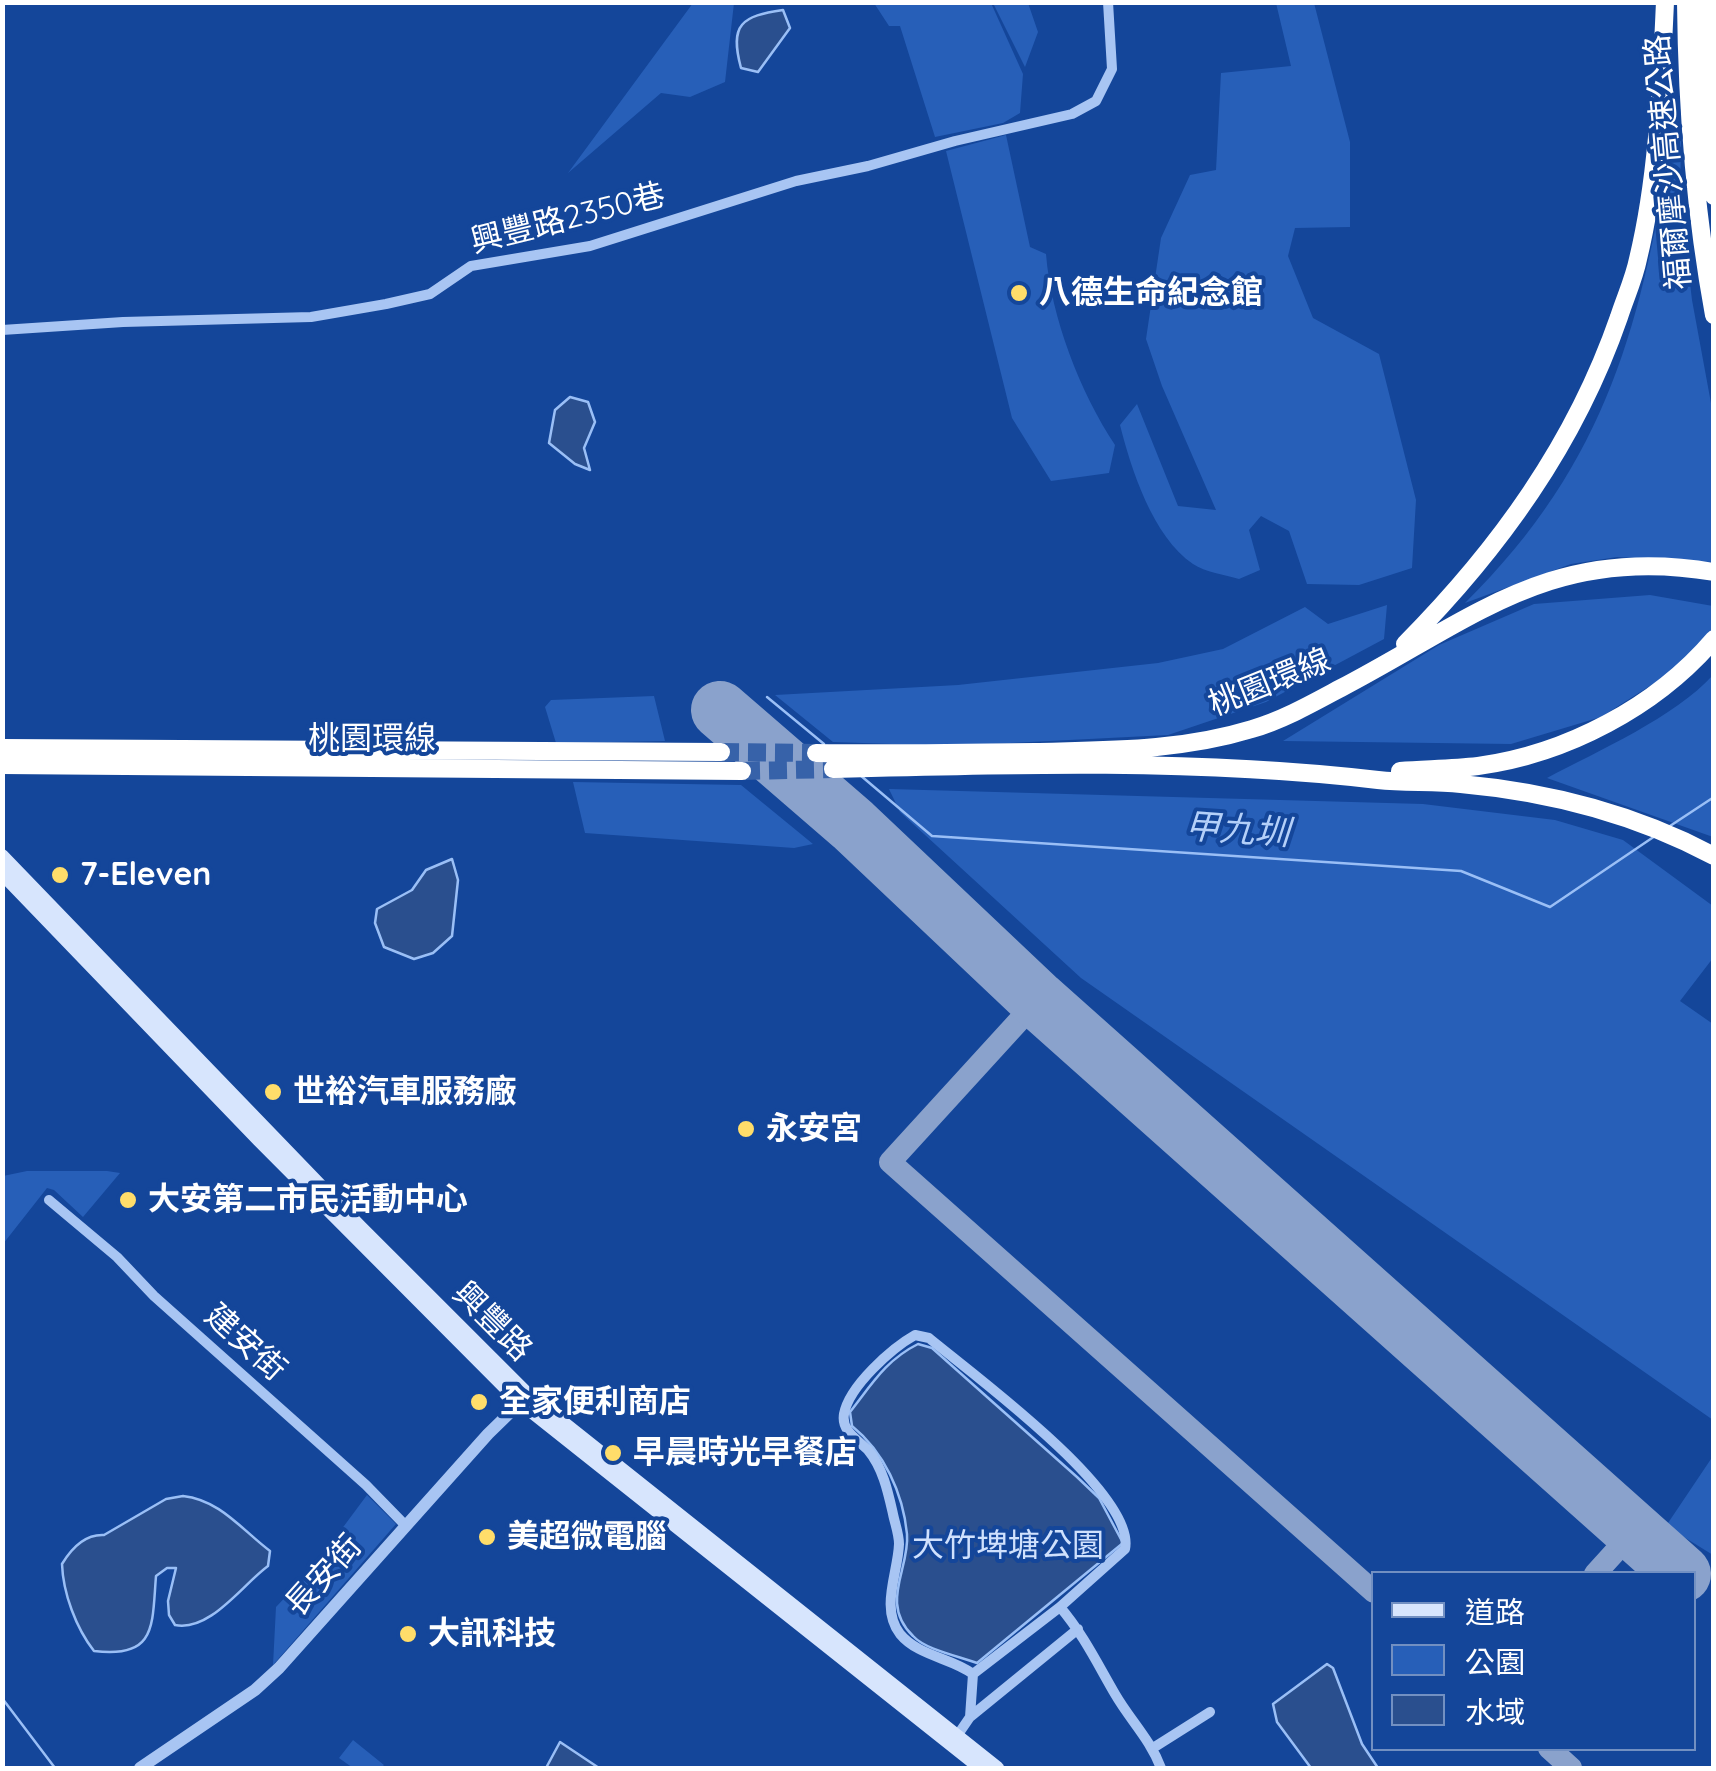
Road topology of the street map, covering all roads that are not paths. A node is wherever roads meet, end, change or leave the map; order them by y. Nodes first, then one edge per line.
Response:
1 (1108, 2) edge
2 (1664, 2) edge
3 (1686, 2) edge
4 (1703, 2) edge
5 (1714, 196) edge
6 (1714, 315) edge
7 (2, 330) edge
8 (1714, 572) edge
9 (1714, 639) edge
10 (1384, 666) junction
11 (2, 748) edge
12 (721, 752) tunnel mouth
13 (2, 765) edge
14 (742, 771) tunnel mouth
15 (1345, 775) junction
16 (2, 856) edge
17 (1714, 856) edge
18 (2, 873) edge
19 (49, 1200) dead end
20 (524, 1398) junction
21 (406, 1526) junction
22 (1060, 1607) junction
23 (1078, 1629) junction
24 (973, 1674) junction
25 (1210, 1712) dead end
26 (970, 1716) junction
27 (957, 1736) junction
28 (1153, 1748) junction
29 (140, 1768) edge
30 (981, 1768) edge
31 (997, 1768) edge
32 (1160, 1768) edge

1 - 7 street, 興豐路2350巷
2 - 10 highway
3 - 6 highway, 福爾摩沙高速公路
4 - 5 highway, 福爾摩沙高速公路
8 - 10 highway, 桃園環線
9 - 15 highway
10 - 15 highway, 桃園環線
11 - 12 highway, 桃園環線
13 - 14 highway, 桃園環線
15 - 17 highway
16 - 20 main road, 興豐路
18 - 20 main road, 興豐路
19 - 21 street, 建安街
20 - 21 street, 長安街
20 - 27 main road, 興豐路
20 - 30 main road, 興豐路
21 - 29 street, 長安街
22 - 23 street
22 - 24 street
22 - 24 street
23 - 26 street
23 - 28 street
24 - 26 street
25 - 28 street
26 - 27 street
27 - 31 main road, 興豐路
28 - 32 street

